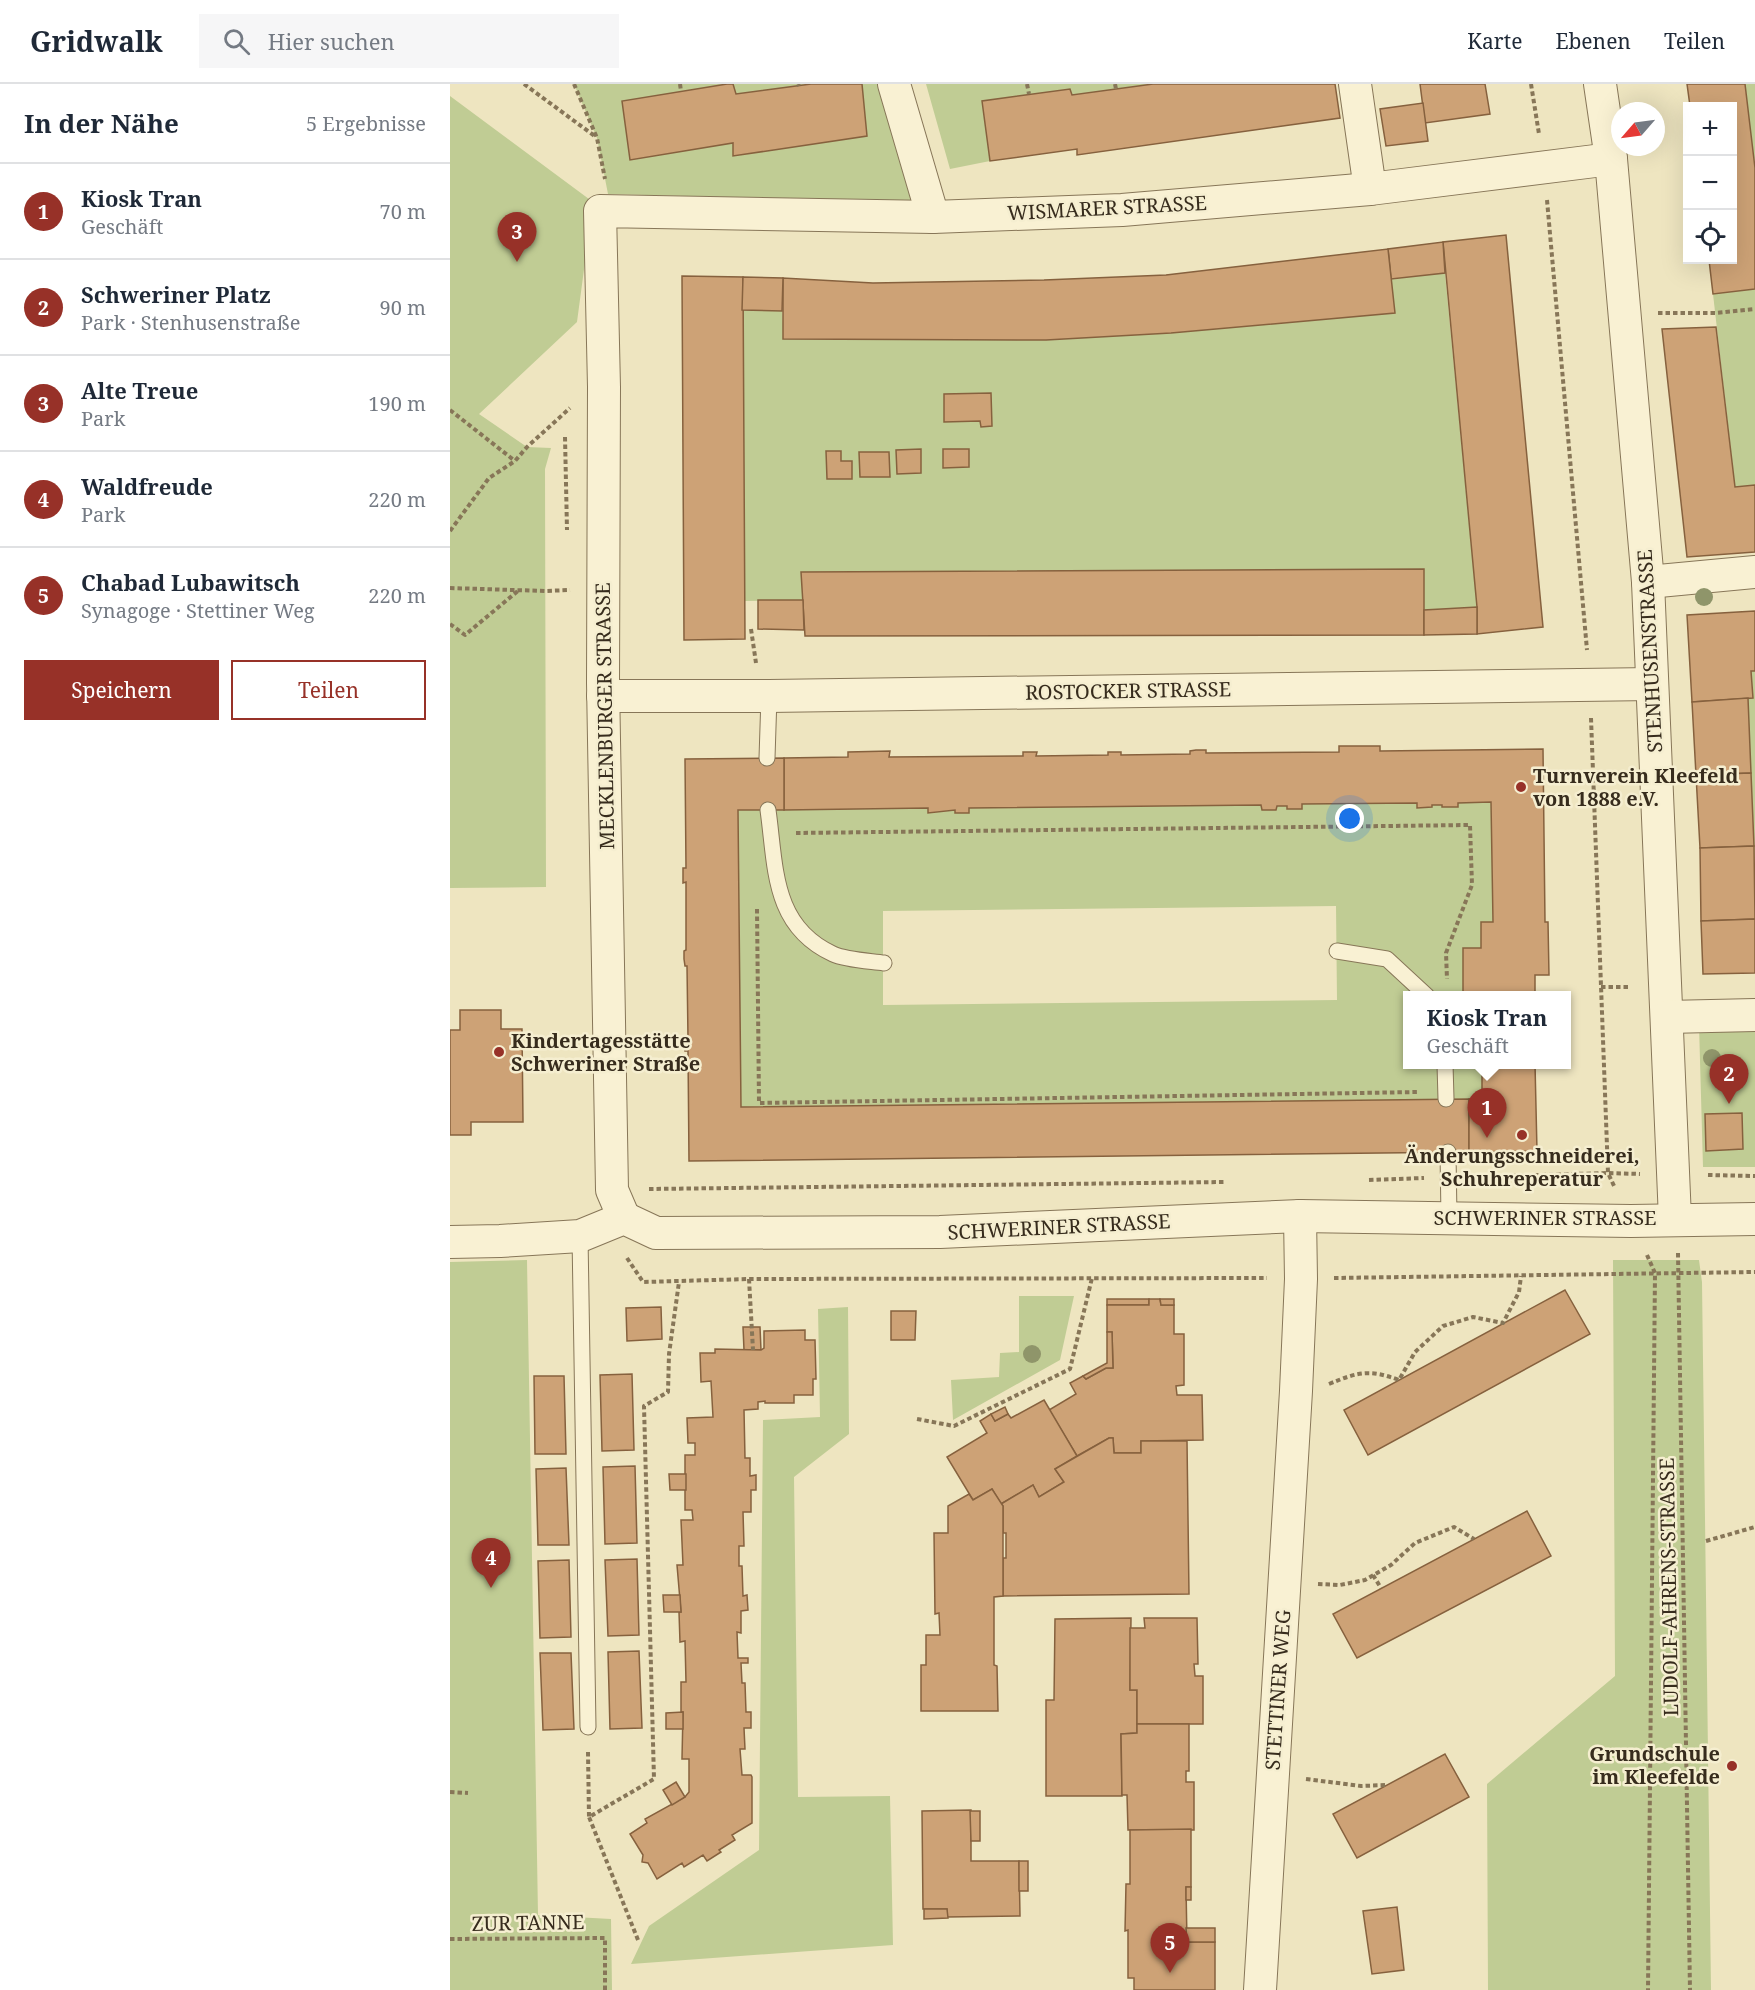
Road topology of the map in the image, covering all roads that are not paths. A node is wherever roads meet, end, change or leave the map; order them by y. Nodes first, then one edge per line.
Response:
1 (894, 84) edge
2 (1355, 84) edge
3 (1600, 84) edge
4 (1611, 159) junction
5 (1370, 189) junction
6 (600, 211) joint
7 (933, 217) junction
8 (1755, 572) edge
9 (1648, 582) junction
10 (1652, 684) junction
11 (603, 696) junction
12 (770, 696) junction
13 (767, 758) dead end
14 (768, 810) dead end
15 (1337, 951) dead end
16 (884, 963) dead end
17 (1422, 991) edge
18 (1755, 1015) edge
19 (1667, 1017) junction
20 (1445, 1069) edge
21 (1446, 1096) road end
22 (1448, 1152) dead end
23 (1300, 1216) junction
24 (624, 1218) junction
25 (1449, 1218) junction
26 (1676, 1219) junction
27 (1755, 1219) edge
28 (580, 1236) junction
29 (450, 1242) edge
30 (588, 1727) road end
31 (1260, 1990) edge

1 - 7 street
2 - 5 street
3 - 4 street, STENHUSENSTRASSE
4 - 5 street, WISMARER STRASSE
4 - 9 street, STENHUSENSTRASSE
5 - 7 street, WISMARER STRASSE
6 - 7 street, WISMARER STRASSE
6 - 11 street, MECKLENBURGER STRASSE
8 - 9 street
9 - 10 street, STENHUSENSTRASSE
10 - 12 street, ROSTOCKER STRASSE
10 - 19 street, STENHUSENSTRASSE
11 - 12 street, ROSTOCKER STRASSE
11 - 24 street, MECKLENBURGER STRASSE
12 - 13 lane
14 - 16 lane
15 - 17 lane
18 - 19 street
19 - 26 street, STENHUSENSTRASSE
20 - 21 lane
22 - 25 lane
23 - 24 street, SCHWERINER STRASSE
23 - 25 street, SCHWERINER STRASSE
23 - 31 street, STETTINER WEG
24 - 28 street
25 - 26 street, SCHWERINER STRASSE
26 - 27 street, SCHWERINER STRASSE
28 - 29 street
28 - 30 lane

